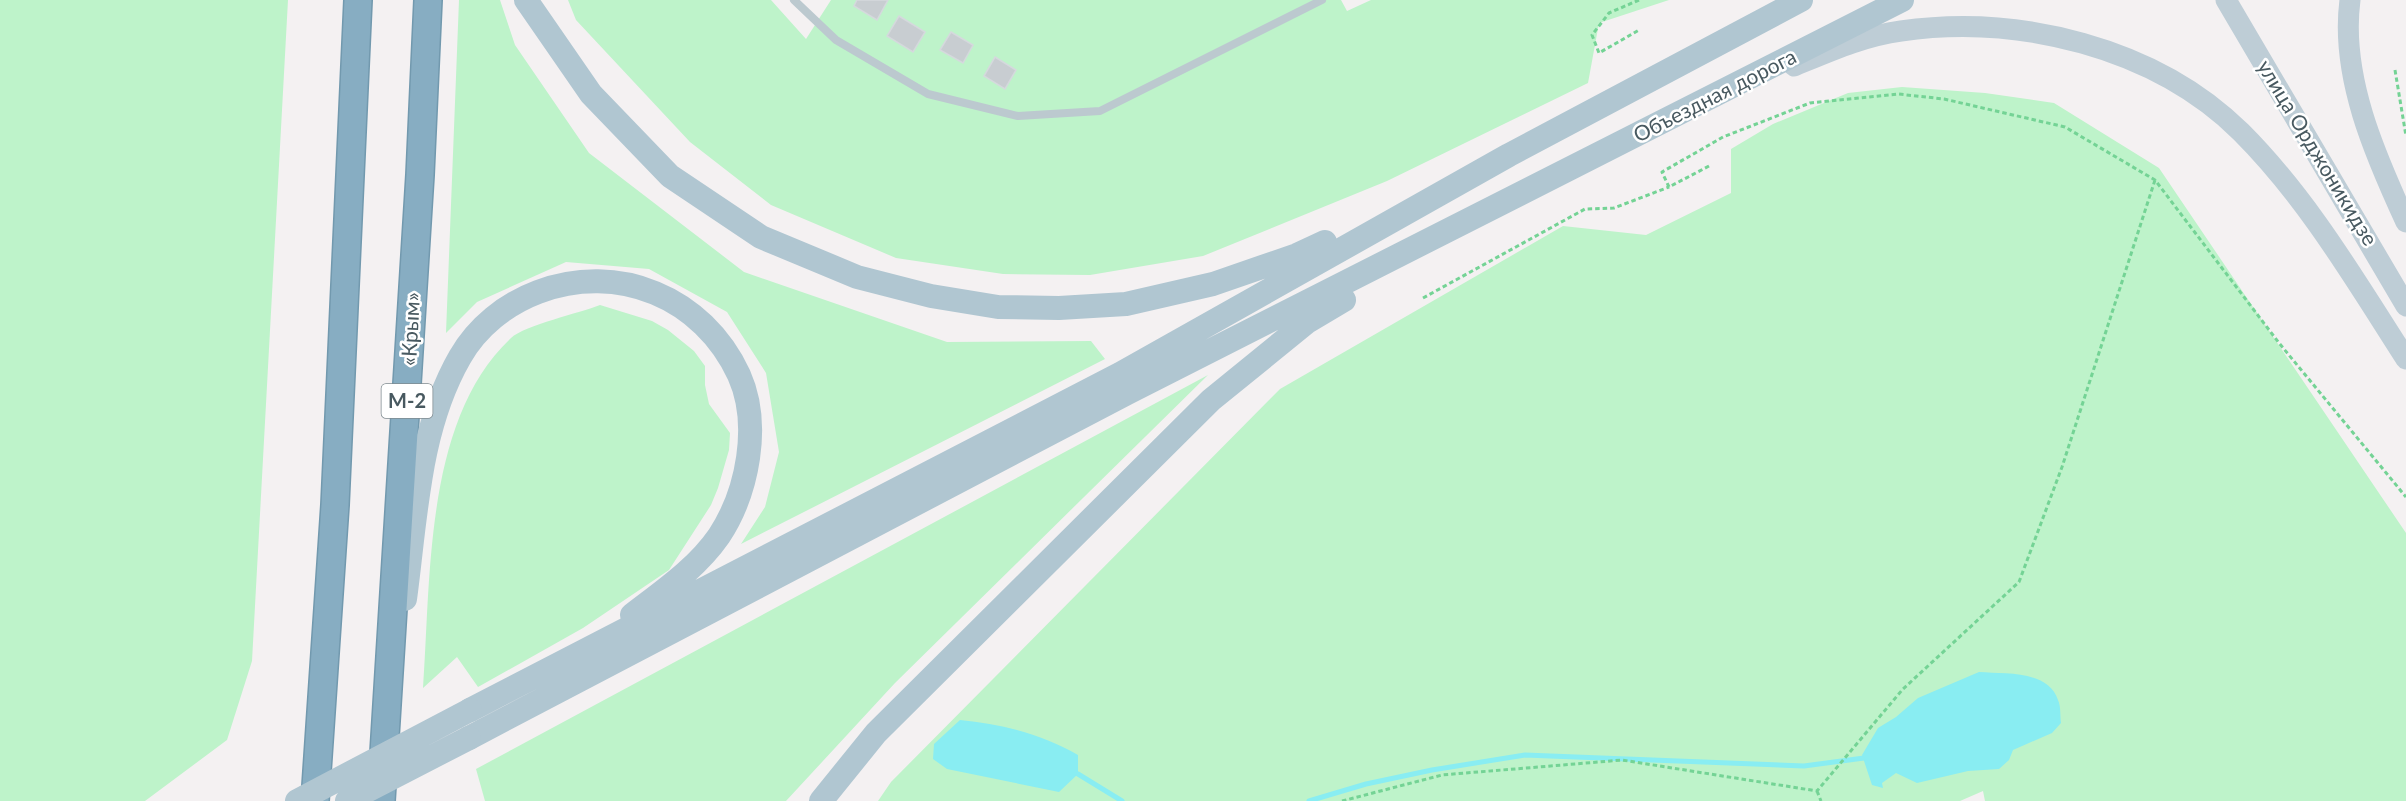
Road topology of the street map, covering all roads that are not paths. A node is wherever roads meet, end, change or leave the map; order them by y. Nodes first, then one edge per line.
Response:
1 (358, 0) edge
2 (428, 0) edge
3 (525, 0) edge
4 (794, 0) edge
5 (1322, 0) edge
6 (1801, 0) edge
7 (1902, 0) edge
8 (2226, 0) edge
9 (2350, 0) edge
10 (1685, 111) junction
11 (1509, 155) junction
12 (1527, 192) junction
13 (2406, 222) edge
14 (2406, 306) edge
15 (2406, 359) edge
16 (572, 659) junction
17 (387, 729) junction
18 (297, 801) edge
19 (315, 801) edge
20 (347, 801) edge
21 (381, 801) edge
22 (821, 801) edge

1 - 19 highway
2 - 17 highway, «Крым» / М-2
3 - 11 main road
4 - 5 lane
6 - 11 main road, Объездная дорога
7 - 10 main road, Объездная дорога
8 - 14 main road, улица Орджоникидзе
9 - 13 main road
10 - 12 main road, Объездная дорога
10 - 15 main road
11 - 16 main road
12 - 20 main road, bridge
12 - 22 main road
16 - 17 main road
16 - 18 main road, bridge
17 - 21 highway, «Крым» / М-2

